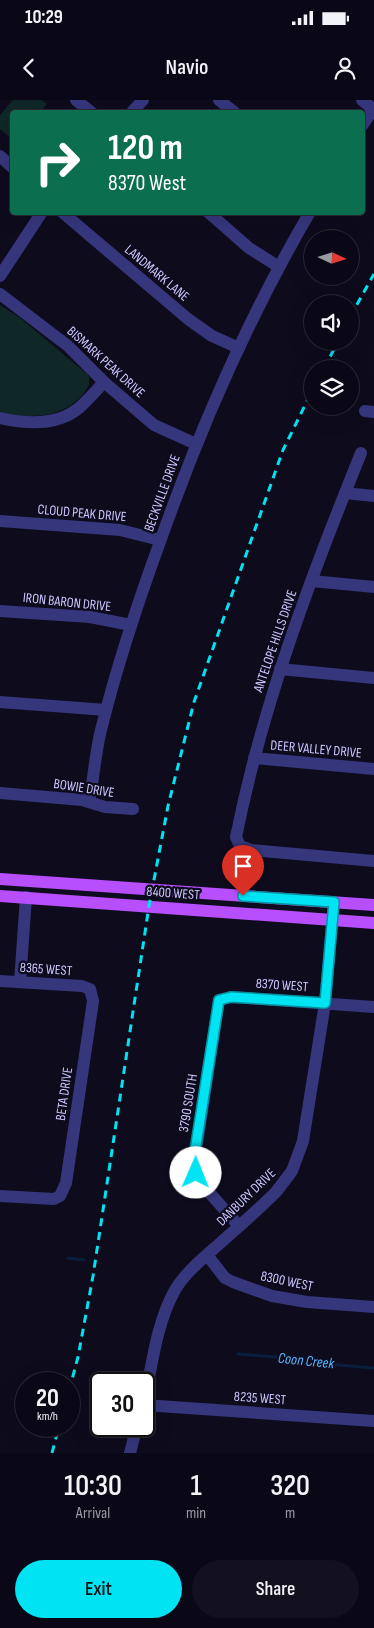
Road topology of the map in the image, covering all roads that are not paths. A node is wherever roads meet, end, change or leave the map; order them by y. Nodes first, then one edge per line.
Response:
1 (76, 100) edge
2 (143, 100) edge
3 (219, 100) edge
4 (362, 100) edge
5 (373, 108) edge
6 (88, 110) edge
7 (134, 110) edge
8 (232, 110) edge
9 (365, 121) edge
10 (0, 156) edge
11 (10, 165) edge
12 (40, 215) edge
13 (66, 215) edge
14 (211, 215) edge
15 (308, 215) edge
16 (279, 267) junction
17 (0, 276) edge
18 (0, 294) edge
19 (239, 348) junction
20 (104, 382) junction
21 (0, 418) edge
22 (196, 444) junction
23 (362, 453) dead end
24 (345, 493) junction
25 (374, 496) edge
26 (0, 521) edge
27 (160, 540) junction
28 (312, 581) junction
29 (374, 587) edge
30 (0, 611) edge
31 (131, 625) junction
32 (280, 669) junction
33 (374, 678) edge
34 (0, 702) edge
35 (106, 710) junction
36 (254, 758) junction
37 (374, 769) edge
38 (0, 794) edge
39 (89, 801) junction
40 (133, 809) dead end
41 (374, 861) edge
42 (0, 879) edge
43 (0, 896) edge
44 (26, 897) junction
45 (334, 902) junction
46 (374, 905) edge
47 (332, 919) junction
48 (374, 923) edge
49 (0, 981) edge
50 (20, 982) junction
51 (90, 989) joint
52 (219, 1000) joint
53 (325, 1003) junction
54 (374, 1007) edge
55 (0, 1196) edge
56 (239, 1226) junction
57 (207, 1255) junction
58 (374, 1307) edge
59 (151, 1372) edge
60 (155, 1405) edge
61 (374, 1421) edge
62 (135, 1437) edge
63 (130, 1453) edge

1 - 6 street
2 - 7 street
3 - 8 street
4 - 5 street
5 - 9 street
10 - 11 street
12 - 17 street
13 - 19 street, LANDMARK LANE
14 - 16 street
15 - 16 street, BECKVILLE DRIVE
16 - 19 street, BECKVILLE DRIVE
18 - 20 street, BISMARK PEAK DRIVE
19 - 22 street, BECKVILLE DRIVE
20 - 21 street
20 - 22 street, BISMARK PEAK DRIVE
22 - 27 street, BECKVILLE DRIVE
23 - 24 street, ANTELOPE HILLS DRIVE
24 - 25 street
24 - 28 street, ANTELOPE HILLS DRIVE
26 - 27 street, CLOUD PEAK DRIVE
27 - 31 street, BECKVILLE DRIVE
28 - 29 street
28 - 32 street, ANTELOPE HILLS DRIVE
30 - 31 street, IRON BARON DRIVE
31 - 35 street, BECKVILLE DRIVE
32 - 33 street
32 - 36 street, ANTELOPE HILLS DRIVE
34 - 35 street
35 - 39 street, BECKVILLE DRIVE
36 - 37 street, DEER VALLEY DRIVE
36 - 41 street, ANTELOPE HILLS DRIVE
38 - 39 street, BOWIE DRIVE
39 - 40 street, BOWIE DRIVE
42 - 45 main road, 8400 WEST
43 - 44 main road, 8400 WEST
44 - 47 main road, 8400 WEST
44 - 50 street
45 - 46 main road, 8400 WEST
45 - 47 street, DANBURY DRIVE
47 - 48 main road, 8400 WEST
47 - 53 street, DANBURY DRIVE
49 - 50 street, 8365 WEST
50 - 51 street, 8365 WEST
51 - 55 street, BETA DRIVE
52 - 53 street, 8370 WEST
52 - 56 street, 3790 SOUTH
53 - 54 street, 8370 WEST
53 - 56 street, DANBURY DRIVE
56 - 57 street, DANBURY DRIVE
57 - 58 street, 8300 WEST
57 - 59 street, DANBURY DRIVE
60 - 61 street, 8235 WEST
62 - 63 street

